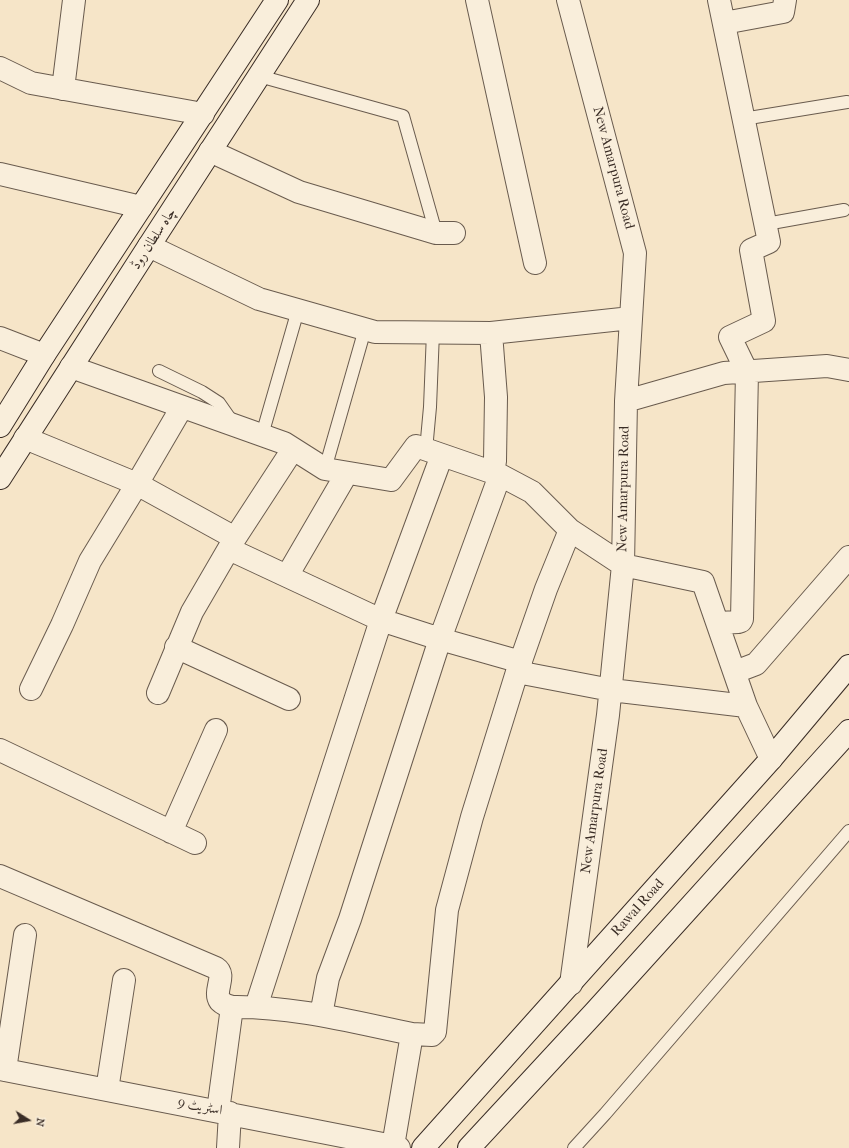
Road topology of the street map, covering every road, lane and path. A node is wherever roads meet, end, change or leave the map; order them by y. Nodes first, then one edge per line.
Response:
1 (74, 0) edge
2 (277, 0) edge
3 (308, 0) edge
4 (477, 0) edge
5 (568, 0) edge
6 (719, 0) edge
7 (785, 0) edge
8 (724, 23) junction
9 (0, 68) edge
10 (259, 76) junction
11 (63, 88) junction
12 (847, 102) dead end
13 (202, 114) junction
14 (744, 120) junction
15 (210, 151) junction
16 (0, 174) edge
17 (141, 207) junction
18 (844, 210) dead end
19 (766, 224) junction
20 (445, 233) joint
21 (149, 246) junction
22 (535, 263) dead end
23 (298, 310) junction
24 (631, 318) junction
25 (365, 329) junction
26 (433, 332) junction
27 (491, 333) junction
28 (0, 338) edge
29 (44, 355) junction
30 (71, 367) junction
31 (849, 370) edge
32 (159, 371) dead end
33 (747, 372) junction
34 (626, 400) junction
35 (182, 407) junction
36 (235, 425) junction
37 (0, 426) edge
38 (262, 435) junction
39 (25, 438) junction
40 (293, 449) junction
41 (434, 452) junction
42 (325, 470) junction
43 (348, 473) junction
44 (497, 474) junction
45 (0, 478) edge
46 (137, 484) junction
47 (570, 530) junction
48 (232, 544) junction
49 (849, 557) edge
50 (622, 565) junction
51 (288, 576) junction
52 (381, 620) junction
53 (719, 623) junction
54 (440, 639) junction
55 (176, 647) junction
56 (849, 666) edge
57 (519, 667) junction
58 (735, 672) junction
59 (31, 689) dead end
60 (611, 690) junction
61 (158, 693) dead end
62 (289, 699) dead end
63 (746, 706) junction
64 (216, 730) dead end
65 (849, 731) edge
66 (0, 750) edge
67 (771, 759) junction
68 (849, 831) edge
69 (171, 832) junction
70 (195, 843) dead end
71 (0, 876) edge
72 (25, 935) dead end
73 (124, 980) dead end
74 (571, 984) junction
75 (232, 1007) junction
76 (256, 1007) junction
77 (321, 1015) junction
78 (412, 1034) junction
79 (2, 1069) edge
80 (107, 1090) junction
81 (224, 1112) junction
82 (396, 1147) edge
83 (228, 1148) edge
84 (423, 1148) edge
85 (469, 1148) edge
86 (574, 1148) edge

1 - 11 street
2 - 13 street, چاہ سلطان روڈ
3 - 10 street, چاہ سلطان روڈ
4 - 22 street
5 - 24 street, New Amarpura Road
6 - 8 street
7 - 8 street
8 - 14 street
9 - 11 street
10 - 15 street, چاہ سلطان روڈ
10 - 20 lane
11 - 13 street
12 - 14 lane
13 - 17 street, چاہ سلطان روڈ
14 - 19 street
15 - 20 street
15 - 21 street, چاہ سلطان روڈ
16 - 17 street
17 - 29 street, چاہ سلطان روڈ
18 - 19 lane
19 - 33 street
21 - 23 street
21 - 30 street, چاہ سلطان روڈ
23 - 25 street
23 - 38 lane
24 - 27 street
24 - 34 street, New Amarpura Road
25 - 26 street
25 - 42 lane
26 - 27 street
26 - 41 lane
27 - 44 street
28 - 29 street
29 - 37 street, چاہ سلطان روڈ
30 - 35 street
30 - 39 street, چاہ سلطان روڈ
31 - 33 street
32 - 36 lane
33 - 34 street
33 - 53 street
34 - 50 street, New Amarpura Road
35 - 36 street
35 - 46 street
36 - 38 street
38 - 40 street
39 - 45 street, چاہ سلطان روڈ
39 - 46 street
40 - 42 street
40 - 48 street
41 - 43 street
41 - 44 street
41 - 52 street
42 - 43 street
43 - 51 street
44 - 47 street
44 - 54 street
46 - 48 street
46 - 59 street
47 - 50 street
47 - 57 street
48 - 51 street
48 - 55 street
49 - 58 street
50 - 53 street
50 - 60 street, New Amarpura Road
51 - 52 street
52 - 54 street
52 - 76 street
53 - 58 street
54 - 57 street
54 - 77 street
55 - 61 street
55 - 62 street
56 - 67 street, Rawal Road
57 - 60 street
57 - 78 street
58 - 63 street
60 - 63 street
60 - 74 street, New Amarpura Road
63 - 67 street
64 - 69 street
65 - 85 street
66 - 69 street
67 - 74 street, Rawal Road
68 - 86 lane
69 - 70 street
71 - 75 street
72 - 79 street
73 - 80 street
74 - 84 street, Rawal Road
75 - 76 street
75 - 81 street
76 - 77 street
77 - 78 street
78 - 82 street
79 - 80 street, اسٹریٹ 9
80 - 81 street, اسٹریٹ 9
81 - 82 street, اسٹریٹ 9
81 - 83 street

